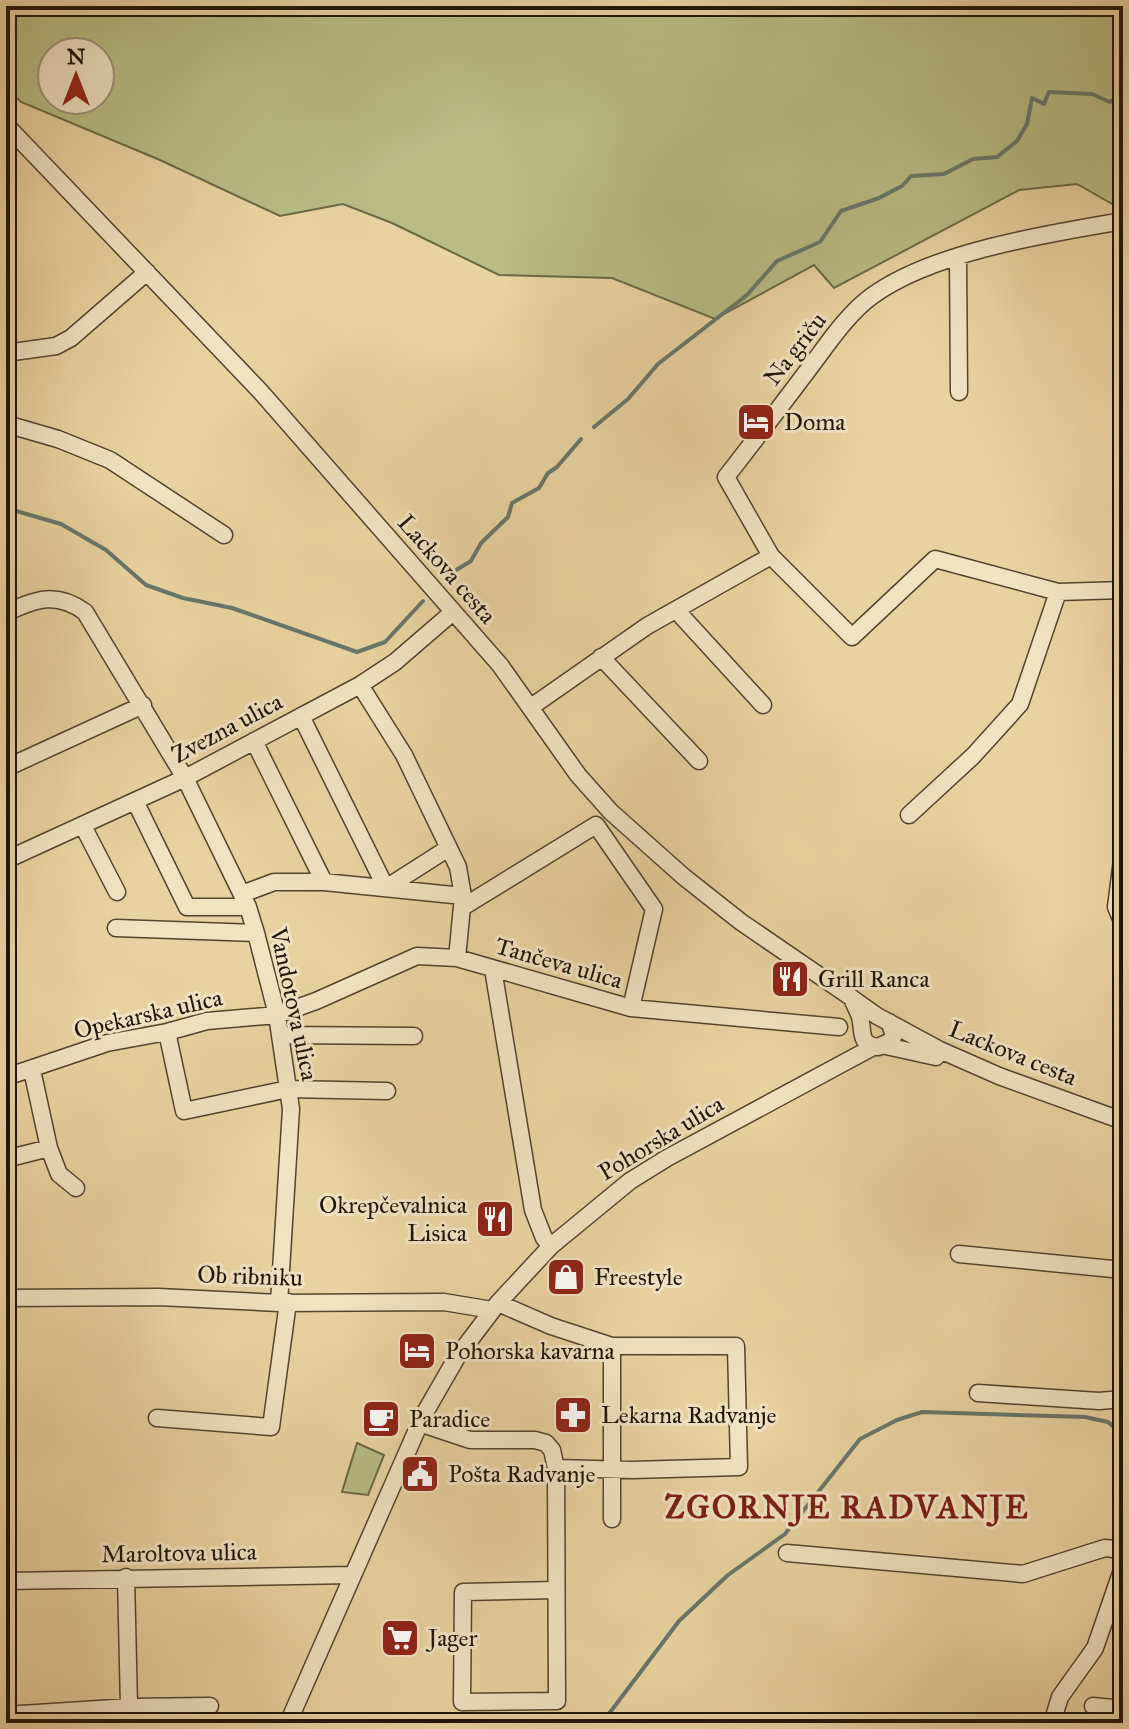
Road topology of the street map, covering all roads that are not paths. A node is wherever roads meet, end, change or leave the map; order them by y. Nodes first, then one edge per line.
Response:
1 (6, 125) edge
2 (1123, 221) edge
3 (958, 257) junction
4 (147, 272) junction
5 (6, 353) edge
6 (959, 392) dead end
7 (6, 424) edge
8 (224, 535) dead end
9 (771, 556) junction
10 (1123, 590) edge
11 (1058, 592) junction
12 (676, 610) junction
13 (453, 612) junction
14 (6, 613) edge
15 (601, 657) junction
16 (360, 685) junction
17 (143, 705) junction
18 (763, 705) dead end
19 (531, 707) junction
20 (301, 716) junction
21 (254, 741) junction
22 (699, 761) dead end
23 (6, 768) edge
24 (185, 778) junction
25 (135, 801) junction
26 (909, 815) dead end
27 (83, 826) junction
28 (447, 849) junction
29 (1123, 853) edge
30 (6, 860) edge
31 (324, 882) junction
32 (386, 888) junction
33 (117, 892) dead end
34 (245, 901) junction
35 (463, 901) junction
36 (1123, 924) edge
37 (116, 928) dead end
38 (256, 933) junction
39 (457, 958) junction
40 (493, 969) junction
41 (852, 998) junction
42 (631, 1008) junction
43 (277, 1015) junction
44 (883, 1019) junction
45 (839, 1027) dead end
46 (167, 1032) junction
47 (280, 1035) junction
48 (414, 1036) dead end
49 (870, 1038) junction
50 (32, 1070) junction
51 (999, 1076) junction
52 (6, 1077) edge
53 (288, 1089) junction
54 (387, 1091) dead end
55 (1123, 1121) edge
56 (49, 1148) junction
57 (6, 1159) edge
58 (76, 1188) dead end
59 (551, 1246) junction
60 (959, 1254) dead end
61 (1123, 1270) edge
62 (6, 1298) edge
63 (283, 1302) junction
64 (495, 1306) junction
65 (612, 1346) junction
66 (978, 1393) dead end
67 (1123, 1399) edge
68 (157, 1418) dead end
69 (419, 1423) junction
70 (556, 1468) junction
71 (612, 1470) junction
72 (612, 1519) dead end
73 (1123, 1550) edge
74 (787, 1553) dead end
75 (1123, 1567) edge
76 (352, 1575) junction
77 (126, 1577) junction
78 (6, 1581) edge
79 (556, 1590) junction
80 (210, 1706) dead end
81 (1093, 1706) dead end
82 (129, 1707) junction
83 (1123, 1709) edge
84 (6, 1715) edge
85 (288, 1723) edge
86 (1052, 1723) edge

1 - 4 street, Lackova cesta
2 - 3 street, Na griču
3 - 6 street
3 - 9 street, Na griču
4 - 5 street
4 - 13 street, Lackova cesta
7 - 8 street
9 - 11 street, Na griču
9 - 12 street
10 - 11 street, Na griču
11 - 26 street
12 - 15 street
12 - 18 street
13 - 16 street, Zvezna ulica
13 - 19 street, Lackova cesta
14 - 17 street, Vandotova ulica
15 - 19 street
15 - 22 street
16 - 20 street, Zvezna ulica
16 - 28 street
17 - 23 street
17 - 24 street, Vandotova ulica
19 - 41 street, Lackova cesta
20 - 21 street, Zvezna ulica
20 - 32 street
21 - 24 street, Zvezna ulica
21 - 31 street
24 - 25 street, Zvezna ulica
24 - 34 street, Vandotova ulica
25 - 27 street, Zvezna ulica
25 - 34 street
27 - 30 street, Zvezna ulica
27 - 33 street
28 - 32 street
28 - 35 street
29 - 36 street
31 - 32 street
31 - 34 street
32 - 35 street
34 - 38 street, Vandotova ulica
35 - 39 street
35 - 42 street
37 - 38 street
38 - 43 street, Vandotova ulica
39 - 40 street, Tančeva ulica
39 - 43 street, Tančeva ulica
40 - 42 street, Tančeva ulica
40 - 59 street
41 - 44 street, Lackova cesta
41 - 49 street
42 - 45 street, Tančeva ulica
43 - 46 street, Opekarska ulica
43 - 47 street, Vandotova ulica
44 - 49 street
44 - 49 street
44 - 51 street, Lackova cesta
46 - 50 street, Opekarska ulica
46 - 53 street
47 - 48 street
47 - 53 street, Vandotova ulica
49 - 51 street
49 - 59 street, Pohorska ulica
50 - 52 street, Opekarska ulica
50 - 56 street
51 - 55 street, Lackova cesta
53 - 54 street
53 - 63 street, Vandotova ulica
56 - 57 street
56 - 58 street
59 - 64 street, Pohorska ulica
60 - 61 street
62 - 63 street, Ob ribniku
63 - 64 street, Ob ribniku
63 - 68 street, Vandotova ulica
64 - 65 street
64 - 69 street, Pohorska ulica
65 - 71 street
65 - 71 street
66 - 67 street
69 - 70 street
69 - 76 street, Pohorska ulica
70 - 71 street
70 - 79 street
71 - 72 street
73 - 74 street
75 - 86 street
76 - 77 street, Maroltova ulica
76 - 85 street, Pohorska ulica
77 - 78 street, Maroltova ulica
77 - 82 street
79 - 79 street
80 - 82 street
81 - 83 street
82 - 84 street

